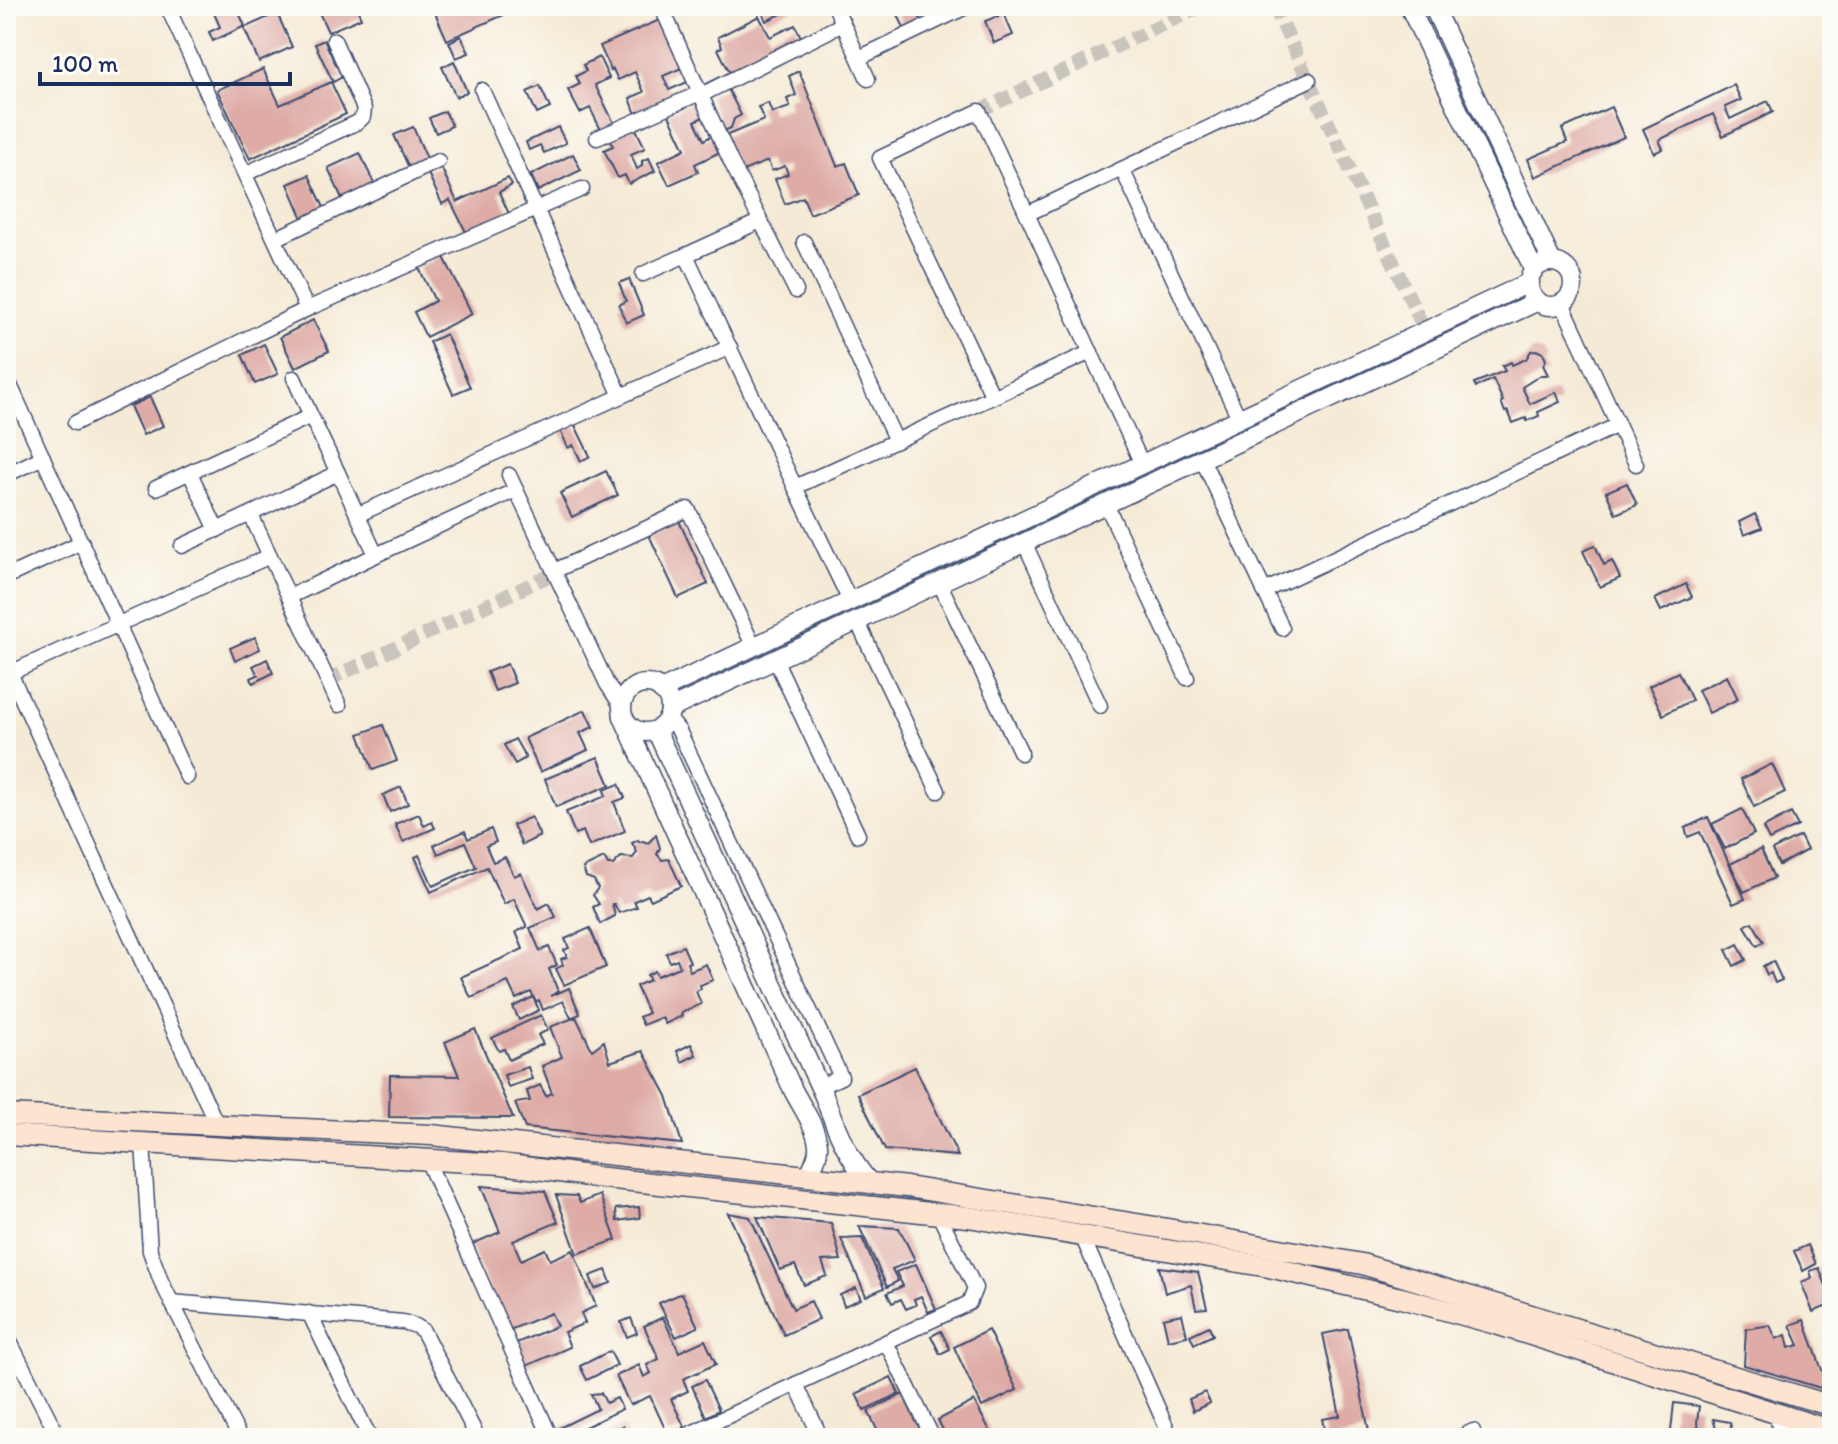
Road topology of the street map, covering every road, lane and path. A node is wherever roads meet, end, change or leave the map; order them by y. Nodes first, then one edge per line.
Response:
1 (167, 6) edge
2 (661, 6) edge
3 (835, 6) edge
4 (968, 6) edge
5 (1409, 6) edge
6 (1433, 6) edge
7 (843, 24) junction
8 (334, 40) dead end
9 (859, 58) junction
10 (868, 79) dead end
11 (1309, 80) dead end
12 (482, 90) dead end
13 (700, 94) junction
14 (597, 138) dead end
15 (438, 161) dead end
16 (1122, 169) junction
17 (245, 174) junction
18 (582, 189) dead end
19 (537, 210) junction
20 (1027, 214) junction
21 (756, 223) dead end
22 (275, 239) junction
23 (804, 242) dead end
24 (686, 255) junction
25 (1552, 262) junction
26 (643, 274) dead end
27 (1532, 276) junction
28 (796, 291) dead end
29 (1538, 301) junction
30 (1562, 303) junction
31 (307, 309) junction
32 (730, 347) junction
33 (1091, 352) junction
34 (6, 376) edge
35 (294, 378) dead end
36 (621, 396) junction
37 (993, 397) junction
38 (311, 416) junction
39 (1239, 418) junction
40 (75, 423) dead end
41 (1618, 425) junction
42 (896, 441) junction
43 (43, 457) junction
44 (1202, 459) junction
45 (1142, 464) junction
46 (1636, 464) dead end
47 (190, 473) junction
48 (338, 473) junction
49 (6, 475) edge
50 (509, 475) dead end
51 (795, 487) junction
52 (156, 488) dead end
53 (516, 490) junction
54 (1106, 504) junction
55 (251, 515) junction
56 (357, 515) junction
57 (217, 530) junction
58 (82, 542) junction
59 (1024, 542) junction
60 (182, 546) dead end
61 (376, 555) junction
62 (270, 556) junction
63 (554, 571) junction
64 (6, 577) edge
65 (939, 582) junction
66 (1264, 591) junction
67 (289, 597) junction
68 (850, 601) junction
69 (857, 621) junction
70 (119, 624) junction
71 (1282, 628) dead end
72 (754, 647) junction
73 (775, 659) junction
74 (8, 669) edge
75 (1187, 678) dead end
76 (661, 690) junction
77 (339, 705) dead end
78 (1100, 706) dead end
79 (622, 712) junction
80 (665, 719) junction
81 (1021, 753) dead end
82 (187, 777) dead end
83 (938, 791) dead end
84 (858, 835) dead end
85 (10, 1125) edge
86 (217, 1125) junction
87 (143, 1143) junction
88 (427, 1160) junction
89 (721, 1166) junction
90 (808, 1176) junction
91 (870, 1183) junction
92 (729, 1191) junction
93 (938, 1213) junction
94 (1082, 1236) junction
95 (1168, 1240) junction
96 (1406, 1276) junction
97 (1401, 1298) junction
98 (171, 1302) junction
99 (309, 1313) junction
100 (6, 1334) edge
101 (886, 1342) junction
102 (796, 1384) junction
103 (1832, 1406) edge
104 (1775, 1413) junction
105 (1832, 1431) edge
106 (701, 1434) edge
107 (59, 1438) edge
108 (240, 1438) edge
109 (370, 1438) edge
110 (478, 1438) edge
111 (551, 1438) edge
112 (681, 1438) edge
113 (821, 1438) edge
114 (933, 1438) edge
115 (1171, 1438) edge
116 (1783, 1438) edge

1 - 17 street
2 - 13 street
3 - 7 street
4 - 9 street
5 - 27 street
6 - 25 street
7 - 9 street
7 - 13 street
8 - 17 street
9 - 10 street
11 - 16 street
12 - 19 street
13 - 14 street
13 - 28 street
15 - 22 street
16 - 20 street
16 - 39 street
17 - 22 street
18 - 19 street
19 - 31 street
19 - 36 street
20 - 33 street
20 - 37 street
21 - 24 street
22 - 31 street
23 - 42 street
24 - 26 street
24 - 32 street
25 - 27 street
25 - 30 street
27 - 29 street
27 - 39 street
29 - 30 street
29 - 44 street
30 - 41 street
31 - 40 street
32 - 36 street
32 - 51 street
33 - 37 street
33 - 45 street
34 - 43 street
35 - 38 street
36 - 56 street
37 - 42 street
38 - 47 street
38 - 48 street
39 - 45 street
41 - 46 street
41 - 66 street
42 - 51 street
43 - 49 street
43 - 58 street
44 - 54 street
44 - 66 street
45 - 68 street
47 - 52 street
47 - 57 street
48 - 55 street
48 - 56 street
50 - 53 street
51 - 68 street
53 - 61 street
53 - 63 street
54 - 59 street
54 - 75 street
55 - 57 street
55 - 62 street
56 - 61 street
57 - 60 street
58 - 64 street
58 - 70 street
59 - 65 street
59 - 78 street
61 - 67 street
62 - 67 street
62 - 70 street
63 - 72 street
63 - 79 street
65 - 69 street
65 - 81 street
66 - 71 street
67 - 77 street
68 - 72 street
69 - 73 street
69 - 83 street
70 - 74 street
70 - 82 street
72 - 76 street
73 - 80 street
73 - 84 street
74 - 86 street
76 - 79 street
76 - 80 street
79 - 80 street
79 - 90 street
80 - 91 street
85 - 86 main road
85 - 87 main road
86 - 89 main road
87 - 88 main road
87 - 98 street
88 - 92 main road
88 - 111 street
89 - 90 main road
89 - 92 main road
90 - 91 main road
91 - 95 main road
92 - 93 main road
93 - 94 main road
93 - 101 street
94 - 95 main road
94 - 115 street
95 - 96 main road
95 - 97 main road
96 - 97 main road
96 - 103 main road
97 - 104 main road
98 - 99 street
98 - 108 street
99 - 109 street
99 - 110 street
100 - 107 street
101 - 102 street
101 - 114 street
102 - 106 street
102 - 113 street
104 - 105 main road
104 - 116 street
106 - 112 street

